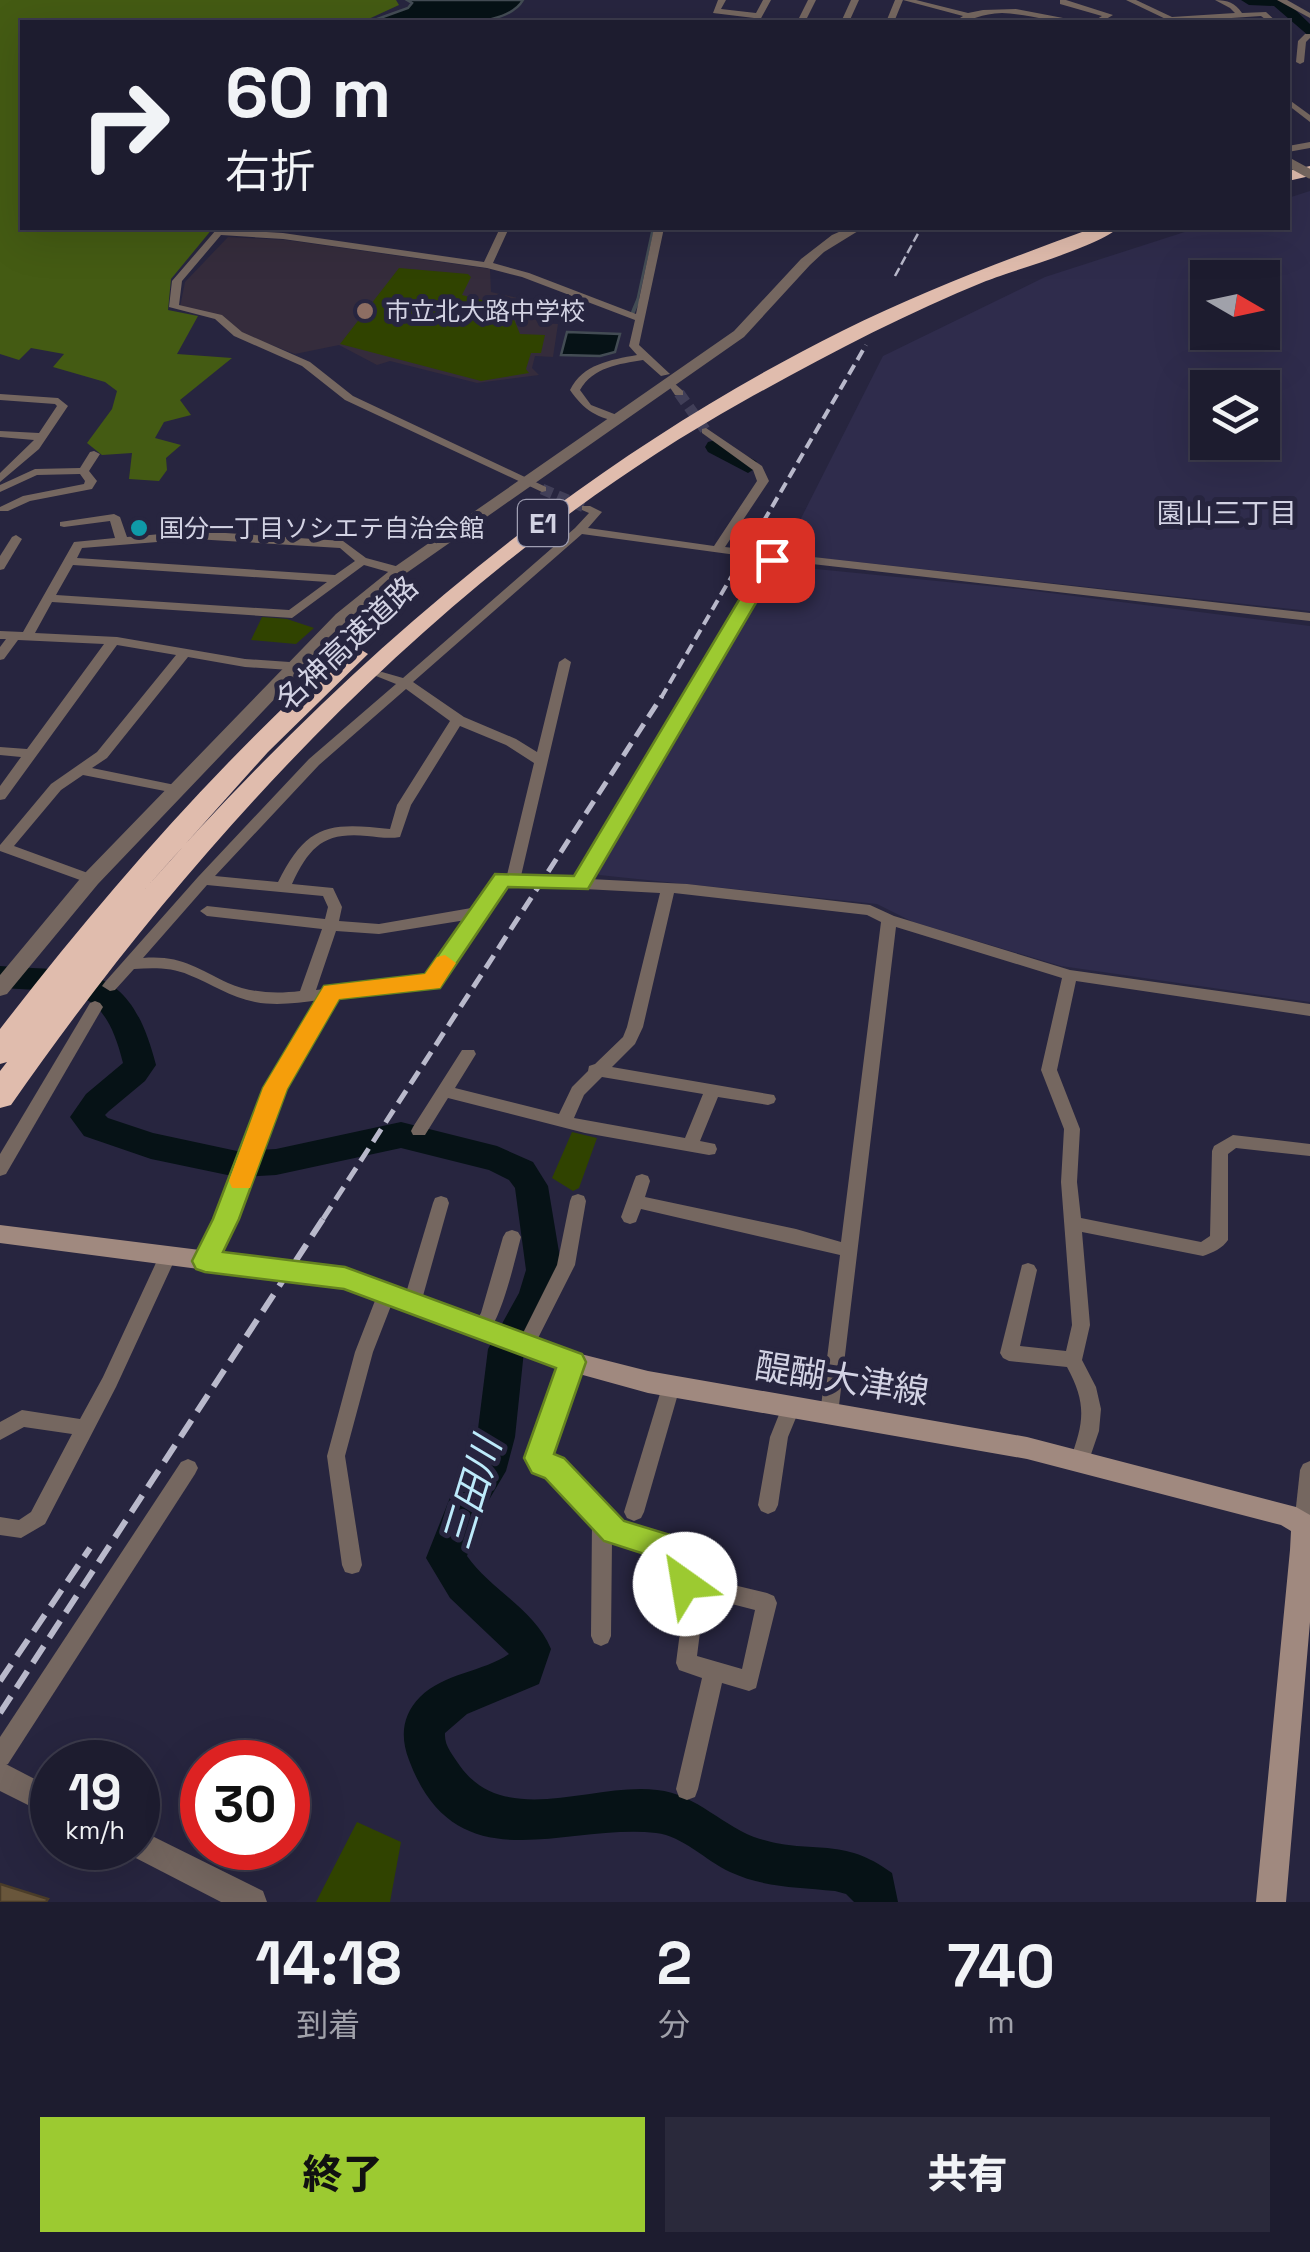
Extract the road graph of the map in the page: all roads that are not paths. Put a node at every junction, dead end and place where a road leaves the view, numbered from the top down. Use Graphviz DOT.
graph roads {
  1 [pos="722,0"];
  2 [pos="767,0"];
  3 [pos="906,0"];
  4 [pos="1030,0"];
  5 [pos="1130,0"];
  6 [pos="1219,0"];
  7 [pos="1281,0"];
  8 [pos="1063,2"];
  9 [pos="1201,5"];
  10 [pos="939,10"];
  11 [pos="1009,10"];
  12 [pos="965,14"];
  13 [pos="1241,16"];
  14 [pos="1310,16"];
  15 [pos="1211,17"];
  16 [pos="757,19"];
  17 [pos="935,20"];
  18 [pos="960,20"];
  19 [pos="1068,20"];
  20 [pos="1100,20"];
  21 [pos="1172,20"];
  22 [pos="1183,20"];
  23 [pos="1270,20"];
  24 [pos="1308,36"];
  25 [pos="1307,64"];
  26 [pos="503,230"];
  27 [pos="658,230"];
  28 [pos="853,230"];
  29 [pos="1070,230"];
  30 [pos="1104,230"];
  31 [pos="487,265"];
  32 [pos="639,318"];
  33 [pos="646,356"];
  34 [pos="665,374"];
  35 [pos="0,396"];
  36 [pos="618,418"];
  37 [pos="706,431"];
  38 [pos="0,434"];
  39 [pos="42,437"];
  40 [pos="94,454"];
  41 [pos="83,472"];
  42 [pos="2,476"];
  43 [pos="524,482"];
  44 [pos="0,489"];
  45 [pos="542,489"];
  46 [pos="586,508"];
  47 [pos="4,509"];
  48 [pos="64,524"];
  49 [pos="579,530"];
  50 [pos="122,541"];
  51 [pos="8,546"];
  52 [pos="717,550"];
  53 [pos="774,557"];
  54 [pos="69,561"];
  55 [pos="362,561"];
  56 [pos="0,566"];
  57 [pos="399,571"];
  58 [pos="335,579"];
  59 [pos="48,598"];
  60 [pos="1310,617"];
  61 [pos="0,635"];
  62 [pos="22,635"];
  63 [pos="113,641"];
  64 [pos="186,652"];
  65 [pos="0,656"];
  66 [pos="565,662"];
  67 [pos="291,667"];
  68 [pos="318,668"];
  69 [pos="382,676"];
  70 [pos="405,683"];
  71 [pos="458,719"];
  72 [pos="0,751"];
  73 [pos="30,754"];
  74 [pos="540,761"];
  75 [pos="84,771"];
  76 [pos="175,789"];
  77 [pos="0,796"];
  78 [pos="92,880"];
  79 [pos="203,880"];
  80 [pos="513,880"];
  81 [pos="580,884"];
  82 [pos="283,888"];
  83 [pos="668,888"];
  84 [pos="207,911"];
  85 [pos="479,912"];
  86 [pos="890,920"];
  87 [pos="331,925"];
  88 [pos="130,964"];
  89 [pos="1070,975"];
  90 [pos="88,976"];
  91 [pos="6,981"];
  92 [pos="332,992"];
  93 [pos="307,994"];
  94 [pos="95,1007"];
  95 [pos="1310,1010"];
  96 [pos="36,1025"];
  97 [pos="0,1052"];
  98 [pos="468,1054"];
  99 [pos="595,1070"];
  100 [pos="712,1090"];
  101 [pos="447,1092"];
  102 [pos="0,1096"];
  103 [pos="768,1099"];
  104 [pos="564,1122"];
  105 [pos="419,1131"];
  106 [pos="690,1146"];
  107 [pos="709,1150"];
  108 [pos="1310,1150"];
  109 [pos="0,1169"];
  110 [pos="642,1181"];
  111 [pos="578,1202"];
  112 [pos="441,1203"];
  113 [pos="1072,1223"];
  114 [pos="0,1234"];
  115 [pos="512,1237"];
  116 [pos="849,1251"];
  117 [pos="166,1257"];
  118 [pos="205,1261"];
  119 [pos="1028,1270"];
  120 [pos="387,1293"];
  121 [pos="412,1303"];
  122 [pos="506,1338"];
  123 [pos="1073,1360"];
  124 [pos="572,1362"];
  125 [pos="671,1386"];
  126 [pos="791,1408"];
  127 [pos="828,1414"];
  128 [pos="84,1428"];
  129 [pos="0,1432"];
  130 [pos="1080,1460"];
  131 [pos="188,1468"];
  132 [pos="1310,1470"];
  133 [pos="768,1505"];
  134 [pos="634,1512"];
  135 [pos="602,1520"];
  136 [pos="1304,1525"];
  137 [pos="0,1526"];
  138 [pos="352,1565"];
  139 [pos="685,1584"];
  140 [pos="601,1636"];
  141 [pos="1301,1659"];
  142 [pos="714,1671"];
  143 [pos="0,1756"];
  144 [pos="0,1776"];
  145 [pos="686,1789"];
  146 [pos="30,1792"];
  147 [pos="160,1856"];
  148 [pos="252,1902"];
  149 [pos="1271,1902"];
  1 -- 16 [label="street"];
  2 -- 16 [label="street"];
  3 -- 10 [label="street"];
  4 -- 11 [label="street"];
  5 -- 21 [label="street"];
  6 -- 13 [label="street"];
  7 -- 14 [label="street"];
  8 -- 20 [label="street"];
  9 -- 15 [label="street"];
  10 -- 12 [label="street"];
  10 -- 17 [label="street"];
  11 -- 12 [label="street"];
  11 -- 19 [label="street"];
  12 -- 18 [label="street"];
  13 -- 15 [label="street"];
  13 -- 23 [label="street"];
  15 -- 22 [label="street"];
  24 -- 25 [label="street"];
  26 -- 31 [label="street"];
  27 -- 32 [label="street"];
  28 -- 36 [label="street"];
  29 -- 90 [label="highway, 名神高速道路 / E1"];
  30 -- 90 [label="highway, 名神高速道路 / E1"];
  31 -- 32 [label="street"];
  31 -- 43 [label="street"];
  32 -- 33 [label="street"];
  33 -- 34 [label="street"];
  33 -- 36 [label="street"];
  35 -- 39 [label="street"];
  36 -- 43 [label="street"];
  37 -- 52 [label="street"];
  38 -- 39 [label="street"];
  39 -- 42 [label="street"];
  40 -- 41 [label="street"];
  41 -- 44 [label="street"];
  41 -- 47 [label="street"];
  43 -- 45 [label="street"];
  43 -- 57 [label="street"];
  46 -- 49 [label="street"];
  48 -- 50 [label="street"];
  49 -- 52 [label="street"];
  49 -- 70 [label="street"];
  50 -- 54 [label="street"];
  50 -- 55 [label="street"];
  51 -- 56 [label="street"];
  52 -- 53 [label="street"];
  53 -- 60 [label="street"];
  53 -- 81 [label="street"];
  54 -- 58 [label="street"];
  54 -- 59 [label="street"];
  55 -- 57 [label="street"];
  55 -- 58 [label="street"];
  57 -- 67 [label="street"];
  58 -- 59 [label="street"];
  59 -- 62 [label="street"];
  61 -- 62 [label="street"];
  62 -- 63 [label="street"];
  62 -- 65 [label="street"];
  63 -- 64 [label="street"];
  63 -- 73 [label="street"];
  64 -- 67 [label="street"];
  64 -- 75 [label="street"];
  66 -- 74 [label="street"];
  67 -- 68 [label="street"];
  67 -- 76 [label="street"];
  69 -- 70 [label="street"];
  70 -- 71 [label="street"];
  70 -- 79 [label="street"];
  71 -- 74 [label="street"];
  71 -- 82 [label="street"];
  72 -- 73 [label="street"];
  73 -- 77 [label="street"];
  74 -- 80 [label="street"];
  75 -- 76 [label="street"];
  75 -- 78 [label="street"];
  76 -- 78 [label="street"];
  78 -- 91 [label="street"];
  79 -- 82 [label="street"];
  79 -- 88 [label="street"];
  80 -- 81 [label="street"];
  80 -- 85 [label="street"];
  81 -- 83 [label="street"];
  82 -- 87 [label="street"];
  83 -- 86 [label="street"];
  83 -- 99 [label="street"];
  84 -- 87 [label="street"];
  85 -- 87 [label="street"];
  85 -- 92 [label="street"];
  86 -- 89 [label="street"];
  86 -- 116 [label="street"];
  87 -- 93 [label="street"];
  88 -- 90 [label="street"];
  88 -- 93 [label="street"];
  89 -- 95 [label="street"];
  89 -- 113 [label="street"];
  90 -- 96 [label="highway, 名神高速道路 / E1"];
  92 -- 93 [label="street"];
  92 -- 118 [label="street"];
  94 -- 109 [label="street"];
  96 -- 97 [label="highway, 名神高速道路 / E1"];
  96 -- 102 [label="highway, 名神高速道路 / E1"];
  98 -- 101 [label="street"];
  99 -- 100 [label="street"];
  99 -- 104 [label="street"];
  100 -- 103 [label="street"];
  100 -- 106 [label="street"];
  101 -- 104 [label="street"];
  101 -- 105 [label="street"];
  104 -- 106 [label="street"];
  106 -- 107 [label="street"];
  108 -- 113 [label="street"];
  110 -- 116 [label="street"];
  111 -- 122 [label="street"];
  112 -- 121 [label="street"];
  113 -- 123 [label="street"];
  114 -- 117 [label="main road, 醍醐大津線"];
  115 -- 122 [label="street"];
  116 -- 127 [label="street"];
  117 -- 118 [label="main road, 醍醐大津線"];
  117 -- 128 [label="street"];
  118 -- 120 [label="main road, 醍醐大津線"];
  119 -- 123 [label="street"];
  120 -- 121 [label="main road, 醍醐大津線"];
  120 -- 138 [label="street"];
  121 -- 122 [label="main road, 醍醐大津線"];
  122 -- 124 [label="main road, 醍醐大津線"];
  123 -- 130 [label="street"];
  124 -- 125 [label="main road, 醍醐大津線"];
  124 -- 135 [label="street"];
  125 -- 126 [label="main road, 醍醐大津線"];
  125 -- 134 [label="street"];
  126 -- 127 [label="main road, 醍醐大津線"];
  126 -- 133 [label="street"];
  127 -- 130 [label="main road, 醍醐大津線"];
  128 -- 129 [label="street"];
  128 -- 137 [label="street"];
  130 -- 136 [label="main road, 醍醐大津線"];
  131 -- 143 [label="street"];
  132 -- 136 [label="street"];
  135 -- 139 [label="street"];
  135 -- 140 [label="street"];
  136 -- 141 [label="main road"];
  139 -- 142 [label="street"];
  139 -- 142 [label="street"];
  141 -- 149 [label="main road"];
  142 -- 145 [label="street"];
  144 -- 146 [label="street"];
  147 -- 148 [label="street"];
}
